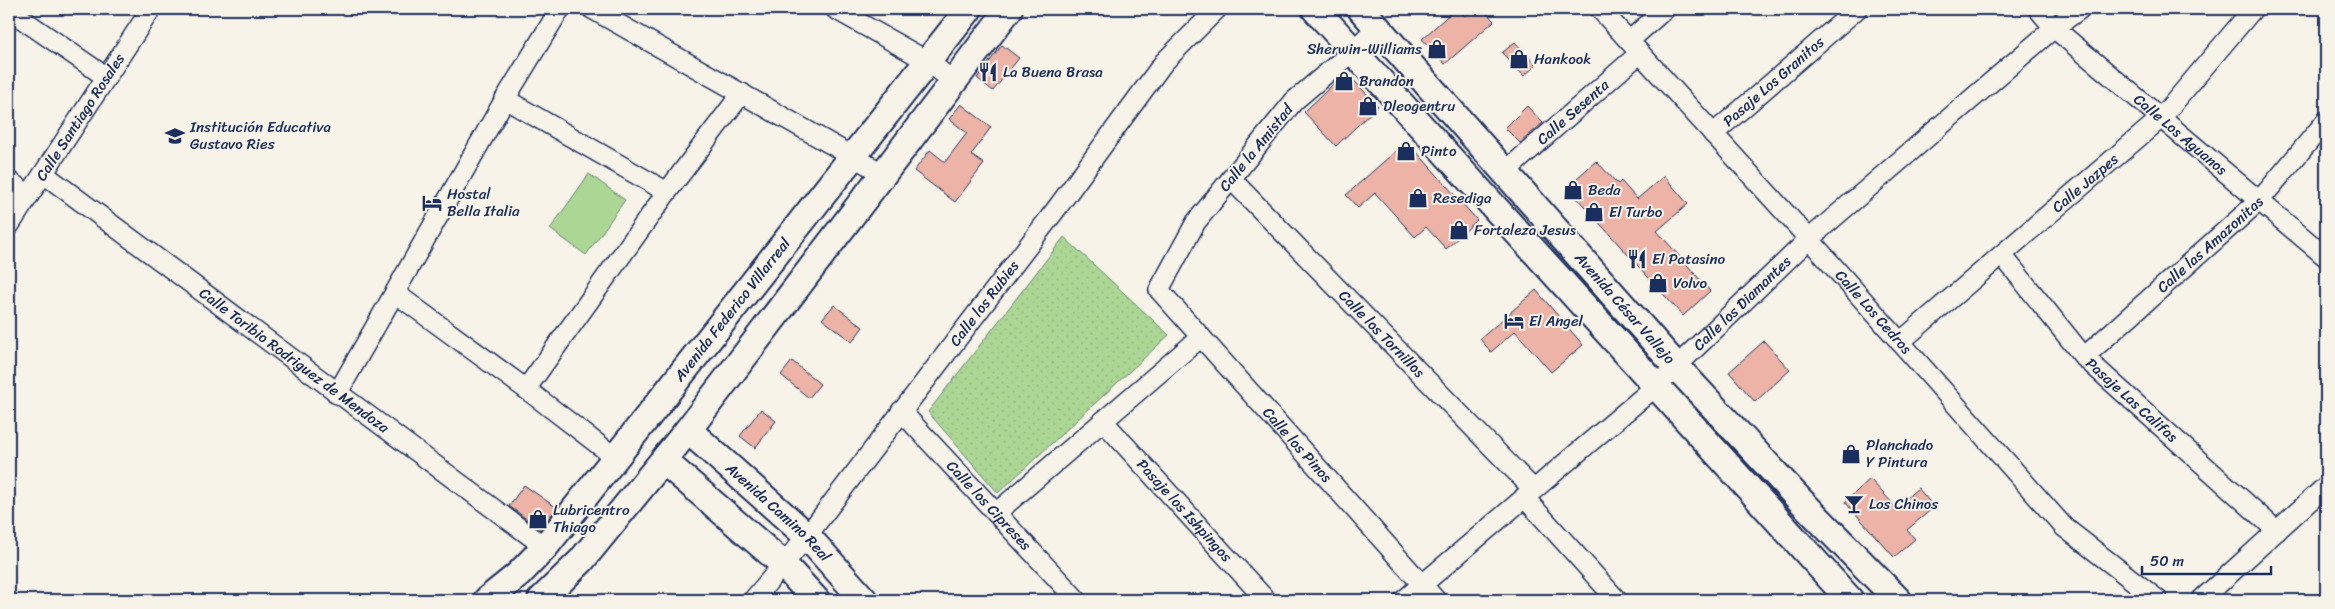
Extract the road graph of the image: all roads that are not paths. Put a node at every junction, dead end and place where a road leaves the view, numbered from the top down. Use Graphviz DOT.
graph roads {
  1 [pos="151,9"];
  2 [pos="560,9"];
  3 [pos="592,9"];
  4 [pos="835,9"];
  5 [pos="969,9"];
  6 [pos="1009,9"];
  7 [pos="1217,9"];
  8 [pos="1315,9"];
  9 [pos="1600,9"];
  10 [pos="1665,9"];
  11 [pos="1857,9"];
  12 [pos="2038,9"];
  13 [pos="2080,9"];
  14 [pos="2253,9"];
  15 [pos="9,10"];
  16 [pos="1369,18"];
  17 [pos="2054,28"];
  18 [pos="1634,47"];
  19 [pos="1354,50"];
  20 [pos="929,62"];
  21 [pos="106,77"];
  22 [pos="954,82"];
  23 [pos="742,93"];
  24 [pos="505,100"];
  25 [pos="1452,111"];
  26 [pos="2161,118"];
  27 [pos="2326,121"];
  28 [pos="1427,132"];
  29 [pos="1713,134"];
  30 [pos="853,157"];
  31 [pos="1506,171"];
  32 [pos="882,173"];
  33 [pos="44,174"];
  34 [pos="1231,179"];
  35 [pos="9,181"];
  36 [pos="667,192"];
  37 [pos="29,195"];
  38 [pos="2260,200"];
  39 [pos="1540,210"];
  40 [pos="9,226"];
  41 [pos="1517,230"];
  42 [pos="1808,239"];
  43 [pos="2002,255"];
  44 [pos="2326,256"];
  45 [pos="1159,290"];
  46 [pos="395,293"];
  47 [pos="1200,337"];
  48 [pos="1900,342"];
  49 [pos="2084,357"];
  50 [pos="1677,367"];
  51 [pos="1656,386"];
  52 [pos="526,389"];
  53 [pos="337,394"];
  54 [pos="901,410"];
  55 [pos="1103,421"];
  56 [pos="688,430"];
  57 [pos="616,458"];
  58 [pos="664,461"];
  59 [pos="2326,486"];
  60 [pos="1529,493"];
  61 [pos="996,513"];
  62 [pos="2277,531"];
  63 [pos="807,536"];
  64 [pos="545,547"];
  65 [pos="783,564"];
  66 [pos="1421,585"];
  67 [pos="487,600"];
  68 [pos="540,600"];
  69 [pos="753,600"];
  70 [pos="816,600"];
  71 [pos="864,600"];
  72 [pos="1077,600"];
  73 [pos="1266,600"];
  74 [pos="1404,600"];
  75 [pos="1436,600"];
  76 [pos="1617,600"];
  77 [pos="1850,600"];
  78 [pos="1898,600"];
  79 [pos="2158,600"];
  80 [pos="2201,600"];
  1 -- 21 [label="street, Calle Santiago Rosales"];
  2 -- 24 [label="street"];
  3 -- 23 [label="street"];
  4 -- 20 [label="street"];
  5 -- 20 [label="main road, Avenida Federico Villarreal"];
  6 -- 22 [label="main road"];
  7 -- 54 [label="street, Calle los Rubies"];
  8 -- 19 [label="main road, Avenida César Vallejo"];
  9 -- 18 [label="street, Calle Los Cedros"];
  10 -- 18 [label="street, Calle Sesenta"];
  11 -- 29 [label="street, Pasaje Los Granitos"];
  12 -- 17 [label="street, Calle Los Aguanos"];
  13 -- 17 [label="street, Calle los Diamantes"];
  14 -- 26 [label="street, Calle Jazpes"];
  15 -- 21 [label="street"];
  16 -- 19 [label="street, Calle la Amistad"];
  16 -- 25 [label="main road, Avenida César Vallejo"];
  17 -- 26 [label="street, Calle Los Aguanos"];
  17 -- 42 [label="street, Calle los Diamantes"];
  18 -- 29 [label="street, Calle Los Cedros"];
  18 -- 31 [label="street, Calle Sesenta"];
  19 -- 28 [label="main road, Avenida César Vallejo"];
  19 -- 34 [label="street, Calle la Amistad"];
  20 -- 22 [label="street"];
  20 -- 30 [label="main road, Avenida Federico Villarreal"];
  21 -- 33 [label="street, Calle Santiago Rosales"];
  22 -- 32 [label="main road"];
  23 -- 30 [label="street"];
  23 -- 36 [label="street"];
  24 -- 36 [label="street"];
  24 -- 46 [label="street"];
  25 -- 28 [label="main road"];
  25 -- 31 [label="main road, Avenida César Vallejo"];
  26 -- 38 [label="street, Calle Los Aguanos"];
  26 -- 43 [label="street, Calle Jazpes"];
  27 -- 38 [label="street, Calle las Amazonitas"];
  28 -- 41 [label="main road, Avenida César Vallejo"];
  29 -- 42 [label="street, Calle Los Cedros"];
  30 -- 32 [label="street"];
  30 -- 57 [label="main road, Avenida Federico Villarreal"];
  31 -- 39 [label="main road, Avenida César Vallejo"];
  32 -- 56 [label="main road"];
  33 -- 37 [label="street, Calle Santiago Rosales"];
  33 -- 53 [label="street, Calle Toribio Rodriguez de Mendoza"];
  34 -- 45 [label="street, Calle la Amistad"];
  34 -- 60 [label="street, Calle los Tornillos"];
  35 -- 37 [label="street"];
  36 -- 52 [label="street"];
  37 -- 40 [label="street, Calle Santiago Rosales"];
  38 -- 44 [label="street, Calle Los Aguanos"];
  38 -- 49 [label="street, Calle las Amazonitas"];
  39 -- 41 [label="main road"];
  39 -- 50 [label="main road, Avenida César Vallejo"];
  41 -- 51 [label="main road, Avenida César Vallejo"];
  42 -- 48 [label="street, Calle Los Cedros"];
  42 -- 50 [label="street, Calle los Diamantes"];
  43 -- 48 [label="street, Calle Jazpes"];
  43 -- 49 [label="street, Pasaje Las Califas"];
  45 -- 47 [label="street, Calle los Pinos"];
  46 -- 52 [label="street"];
  46 -- 53 [label="street"];
  47 -- 55 [label="street"];
  47 -- 66 [label="street, Calle los Pinos"];
  48 -- 79 [label="street, Calle Los Cedros"];
  49 -- 62 [label="street, Pasaje Las Califas"];
  50 -- 51 [label="street, Calle los Diamantes"];
  50 -- 78 [label="main road, Avenida César Vallejo"];
  51 -- 60 [label="street, Calle los Diamantes"];
  51 -- 77 [label="main road, Avenida César Vallejo"];
  52 -- 57 [label="street"];
  53 -- 64 [label="street, Calle Toribio Rodriguez de Mendoza"];
  54 -- 61 [label="street, Calle los Cipreses"];
  54 -- 63 [label="street, Calle los Rubies"];
  55 -- 61 [label="street"];
  55 -- 73 [label="street, Pasaje los Ishpingos"];
  56 -- 58 [label="main road"];
  56 -- 63 [label="main road, Avenida Camino Real"];
  57 -- 64 [label="main road, Avenida Federico Villarreal"];
  58 -- 65 [label="main road"];
  58 -- 68 [label="main road"];
  59 -- 62 [label="street"];
  60 -- 66 [label="street, Calle los Diamantes"];
  60 -- 76 [label="street, Calle los Tornillos"];
  61 -- 72 [label="street, Calle los Cipreses"];
  62 -- 80 [label="street"];
  63 -- 65 [label="street, Calle los Rubies"];
  63 -- 71 [label="main road, Avenida Camino Real"];
  64 -- 67 [label="main road, Avenida Federico Villarreal"];
  65 -- 69 [label="street, Calle los Rubies"];
  65 -- 70 [label="main road"];
  66 -- 74 [label="street, Calle los Diamantes"];
  66 -- 75 [label="street, Calle los Pinos"];
}
